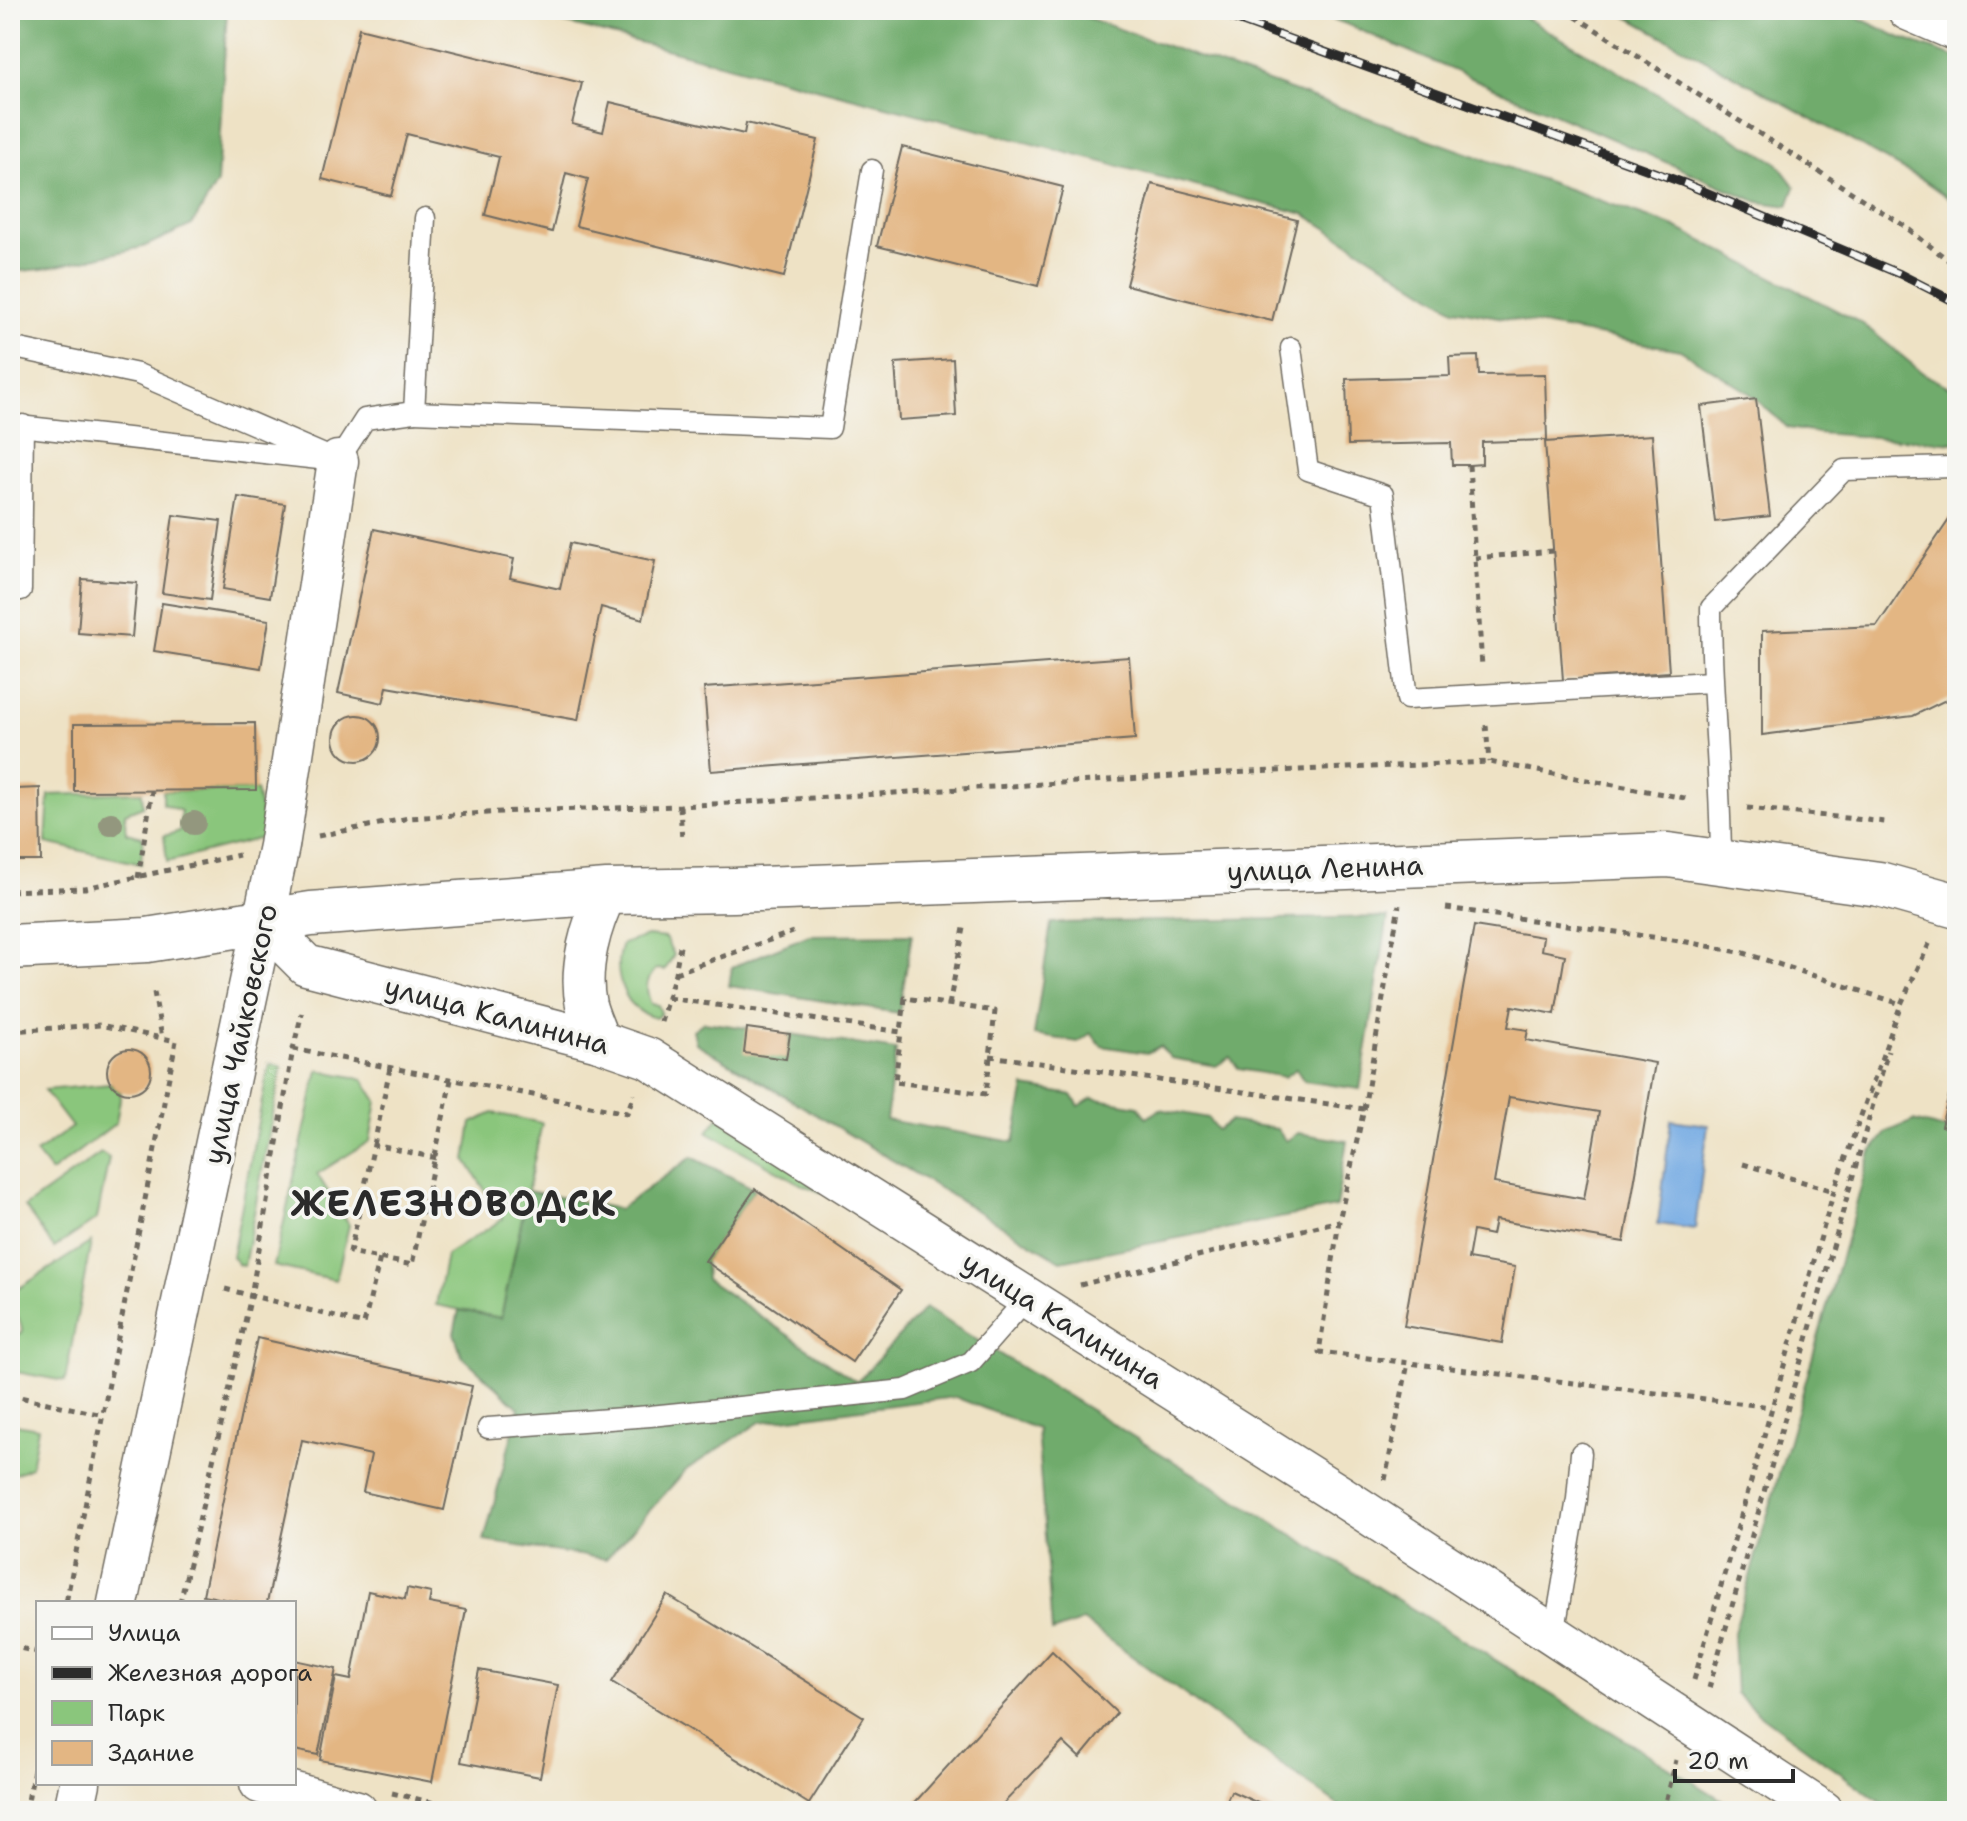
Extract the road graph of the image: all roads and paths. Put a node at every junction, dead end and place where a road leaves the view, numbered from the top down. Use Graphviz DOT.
graph roads {
  1 [pos="1565,10"];
  2 [pos="1908,10"];
  3 [pos="1957,31"];
  4 [pos="872,170"];
  5 [pos="425,218"];
  6 [pos="1957,267"];
  7 [pos="10,347"];
  8 [pos="1291,348"];
  9 [pos="414,412"];
  10 [pos="16,425"];
  11 [pos="338,461"];
  12 [pos="1469,465"];
  13 [pos="1953,467"];
  14 [pos="1553,551"];
  15 [pos="1475,558"];
  16 [pos="10,591"];
  17 [pos="1711,682"];
  18 [pos="1484,694"];
  19 [pos="1489,762"];
  20 [pos="152,791"];
  21 [pos="1721,805"];
  22 [pos="680,806"];
  23 [pos="1885,822"];
  24 [pos="682,841"];
  25 [pos="279,846"];
  26 [pos="1721,863"];
  27 [pos="138,878"];
  28 [pos="10,891"];
  29 [pos="607,892"];
  30 [pos="1400,901"];
  31 [pos="1957,906"];
  32 [pos="1445,908"];
  33 [pos="966,918"];
  34 [pos="264,923"];
  35 [pos="681,941"];
  36 [pos="1930,942"];
  37 [pos="10,947"];
  38 [pos="154,992"];
  39 [pos="668,998"];
  40 [pos="1901,1004"];
  41 [pos="949,1005"];
  42 [pos="302,1013"];
  43 [pos="10,1031"];
  44 [pos="659,1031"];
  45 [pos="901,1032"];
  46 [pos="162,1038"];
  47 [pos="599,1041"];
  48 [pos="293,1049"];
  49 [pos="990,1056"];
  50 [pos="390,1068"];
  51 [pos="451,1080"];
  52 [pos="638,1085"];
  53 [pos="1364,1109"];
  54 [pos="374,1145"];
  55 [pos="436,1158"];
  56 [pos="1743,1164"];
  57 [pos="1834,1191"];
  58 [pos="1339,1221"];
  59 [pos="380,1258"];
  60 [pos="251,1296"];
  61 [pos="1028,1297"];
  62 [pos="1408,1363"];
  63 [pos="10,1395"];
  64 [pos="1771,1407"];
  65 [pos="103,1415"];
  66 [pos="488,1428"];
  67 [pos="1581,1453"];
  68 [pos="1378,1520"];
  69 [pos="66,1601"];
  70 [pos="118,1601"];
  71 [pos="180,1601"];
  72 [pos="1554,1635"];
  73 [pos="10,1646"];
  74 [pos="36,1652"];
  75 [pos="1692,1725"];
  76 [pos="36,1759"];
  77 [pos="80,1785"];
  78 [pos="267,1785"];
  79 [pos="453,1807"];
  80 [pos="26,1811"];
  81 [pos="74,1811"];
  82 [pos="357,1811"];
  83 [pos="469,1811"];
  84 [pos="1664,1811"];
  85 [pos="1823,1811"];
  1 -- 6 [label="path"];
  2 -- 3 [label="street"];
  4 -- 9 [label="lane"];
  5 -- 9 [label="lane"];
  7 -- 11 [label="lane"];
  8 -- 18 [label="lane"];
  9 -- 11 [label="lane"];
  10 -- 11 [label="lane"];
  10 -- 16 [label="lane"];
  11 -- 25 [label="street, улица Чайковского"];
  12 -- 15 [label="path"];
  13 -- 17 [label="lane"];
  14 -- 15 [label="path"];
  15 -- 18 [label="path"];
  17 -- 18 [label="lane"];
  17 -- 21 [label="lane"];
  18 -- 19 [label="path"];
  19 -- 21 [label="path"];
  19 -- 22 [label="path"];
  20 -- 27 [label="path"];
  21 -- 23 [label="path"];
  21 -- 26 [label="lane"];
  22 -- 24 [label="path"];
  22 -- 25 [label="path"];
  25 -- 27 [label="path"];
  25 -- 34 [label="street, улица Чайковского"];
  26 -- 29 [label="main road, улица Ленина"];
  26 -- 31 [label="main road, улица Ленина"];
  27 -- 28 [label="path"];
  29 -- 34 [label="main road, улица Ленина"];
  29 -- 47 [label="street"];
  30 -- 53 [label="path"];
  32 -- 40 [label="path"];
  33 -- 41 [label="path"];
  34 -- 37 [label="main road"];
  34 -- 47 [label="street, улица Калинина"];
  34 -- 70 [label="street, улица Чайковского"];
  35 -- 39 [label="path"];
  36 -- 40 [label="path"];
  38 -- 46 [label="path"];
  39 -- 44 [label="path"];
  39 -- 45 [label="path"];
  40 -- 57 [label="path"];
  40 -- 75 [label="path"];
  41 -- 45 [label="path"];
  41 -- 49 [label="path"];
  42 -- 48 [label="path"];
  43 -- 46 [label="path"];
  45 -- 49 [label="path"];
  46 -- 65 [label="path"];
  47 -- 61 [label="street, улица Калинина"];
  48 -- 50 [label="path"];
  48 -- 60 [label="path"];
  49 -- 53 [label="path"];
  50 -- 51 [label="path"];
  50 -- 54 [label="path"];
  51 -- 52 [label="path"];
  51 -- 55 [label="path"];
  53 -- 58 [label="path"];
  54 -- 55 [label="path"];
  54 -- 59 [label="path"];
  55 -- 59 [label="path"];
  56 -- 57 [label="path"];
  57 -- 64 [label="path"];
  58 -- 61 [label="path"];
  58 -- 62 [label="path"];
  59 -- 60 [label="path"];
  60 -- 71 [label="path"];
  61 -- 66 [label="lane"];
  61 -- 68 [label="street, улица Калинина"];
  62 -- 64 [label="path"];
  62 -- 68 [label="path"];
  63 -- 65 [label="path"];
  64 -- 75 [label="path"];
  65 -- 69 [label="path"];
  67 -- 72 [label="lane"];
  68 -- 72 [label="street, улица Калинина"];
  72 -- 75 [label="street, улица Калинина"];
  73 -- 74 [label="path"];
  75 -- 84 [label="path"];
  75 -- 85 [label="street, улица Калинина"];
  76 -- 80 [label="path"];
  77 -- 81 [label="street"];
  78 -- 82 [label="street"];
  79 -- 83 [label="path"];
}
